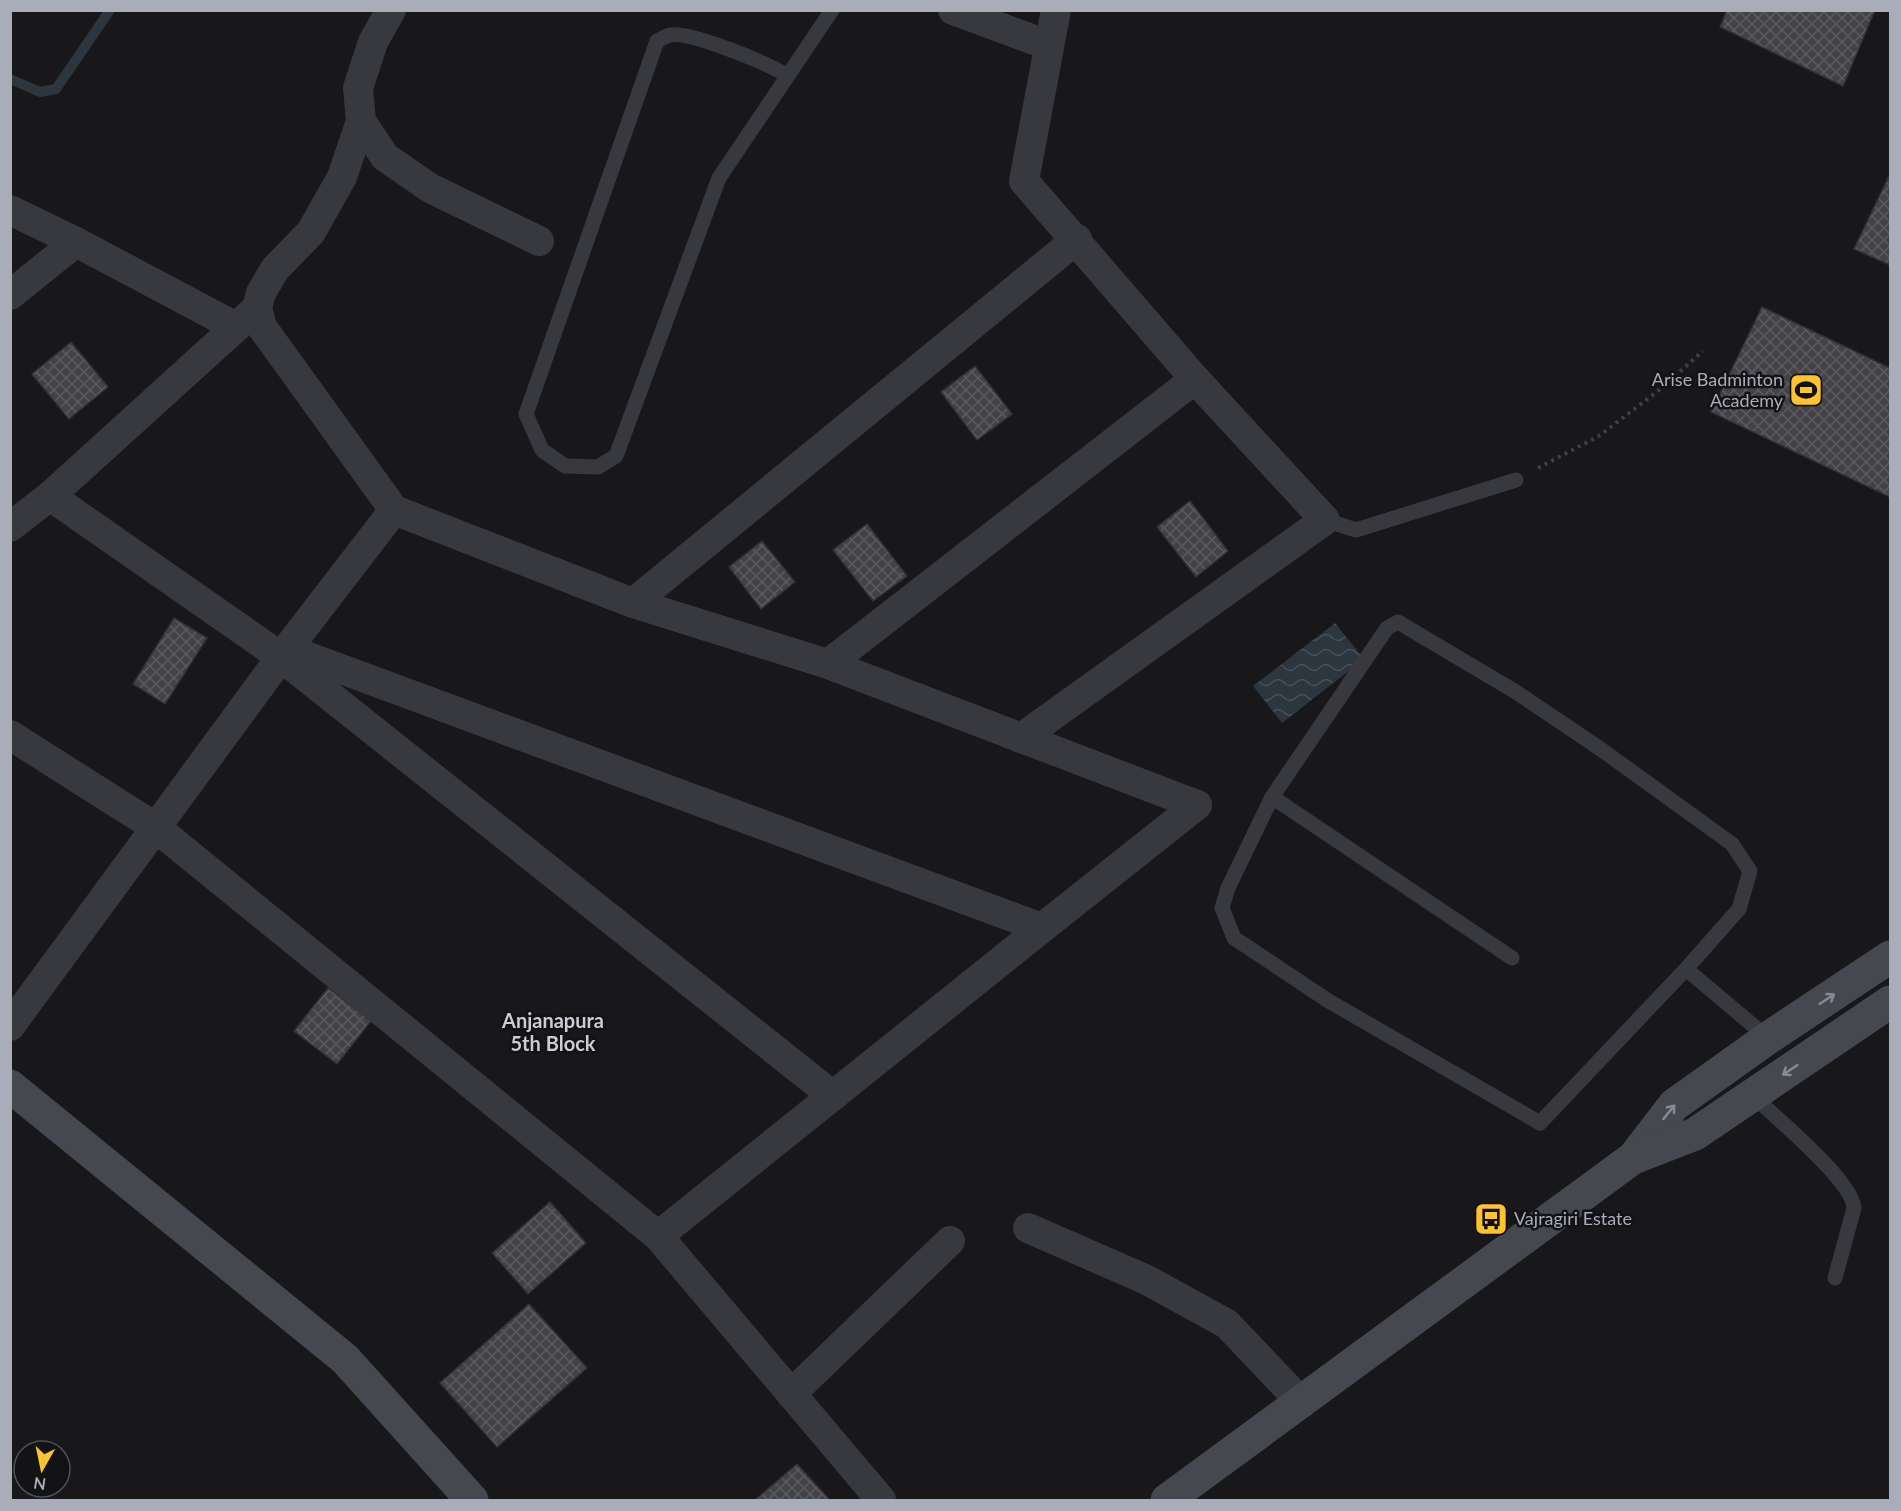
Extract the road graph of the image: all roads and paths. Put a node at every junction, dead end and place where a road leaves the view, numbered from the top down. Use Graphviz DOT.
graph roads {
  1 [pos="391,10"];
  2 [pos="832,10"];
  3 [pos="953,10"];
  4 [pos="1056,10"];
  5 [pos="1048,45"];
  6 [pos="786,75"];
  7 [pos="361,121"];
  8 [pos="10,210"];
  9 [pos="1077,239"];
  10 [pos="539,241"];
  11 [pos="75,242"];
  12 [pos="10,295"];
  13 [pos="246,317"];
  14 [pos="1703,351"];
  15 [pos="1195,379"];
  16 [pos="1516,480"];
  17 [pos="50,496"];
  18 [pos="394,510"];
  19 [pos="1326,520"];
  20 [pos="10,527"];
  21 [pos="633,603"];
  22 [pos="284,653"];
  23 [pos="828,664"];
  24 [pos="10,735"];
  25 [pos="1021,738"];
  26 [pos="1272,797"];
  27 [pos="155,827"];
  28 [pos="1042,928"];
  29 [pos="1890,957"];
  30 [pos="1512,958"];
  31 [pos="1686,969"];
  32 [pos="1890,1002"];
  33 [pos="10,1026"];
  34 [pos="1768,1038"];
  35 [pos="10,1086"];
  36 [pos="1752,1095"];
  37 [pos="832,1096"];
  38 [pos="1633,1158"];
  39 [pos="1028,1227"];
  40 [pos="657,1236"];
  41 [pos="950,1242"];
  42 [pos="1835,1278"];
  43 [pos="791,1394"];
  44 [pos="1302,1403"];
  45 [pos="472,1500"];
  46 [pos="881,1500"];
  47 [pos="1167,1500"];
  1 -- 7 [label="street"];
  2 -- 6 [label="lane"];
  3 -- 5 [label="street"];
  4 -- 5 [label="street"];
  5 -- 9 [label="street"];
  6 -- 6 [label="lane"];
  7 -- 10 [label="street"];
  7 -- 13 [label="street"];
  8 -- 11 [label="street"];
  9 -- 15 [label="street"];
  9 -- 21 [label="street"];
  11 -- 12 [label="street"];
  11 -- 13 [label="street"];
  13 -- 17 [label="street"];
  13 -- 18 [label="street"];
  14 -- 16 [label="path"];
  15 -- 19 [label="street"];
  15 -- 23 [label="street"];
  16 -- 19 [label="lane"];
  17 -- 20 [label="street"];
  17 -- 22 [label="street"];
  18 -- 21 [label="street"];
  18 -- 22 [label="street"];
  19 -- 25 [label="street"];
  21 -- 23 [label="street"];
  22 -- 27 [label="street"];
  22 -- 28 [label="street"];
  22 -- 37 [label="street"];
  23 -- 25 [label="street"];
  24 -- 27 [label="street"];
  25 -- 28 [label="street"];
  26 -- 30 [label="lane"];
  26 -- 31 [label="lane"];
  26 -- 31 [label="lane"];
  27 -- 33 [label="street"];
  27 -- 40 [label="street"];
  28 -- 37 [label="street"];
  34 -- 29 [label="street, one-way"];
  31 -- 34 [label="lane"];
  32 -- 36 [label="street, one-way"];
  38 -- 34 [label="street, one-way"];
  35 -- 45 [label="street"];
  36 -- 38 [label="street"];
  36 -- 42 [label="lane"];
  37 -- 40 [label="street"];
  38 -- 44 [label="street"];
  39 -- 44 [label="street"];
  40 -- 43 [label="street"];
  41 -- 43 [label="street"];
  43 -- 46 [label="street"];
  44 -- 47 [label="street"];
}
